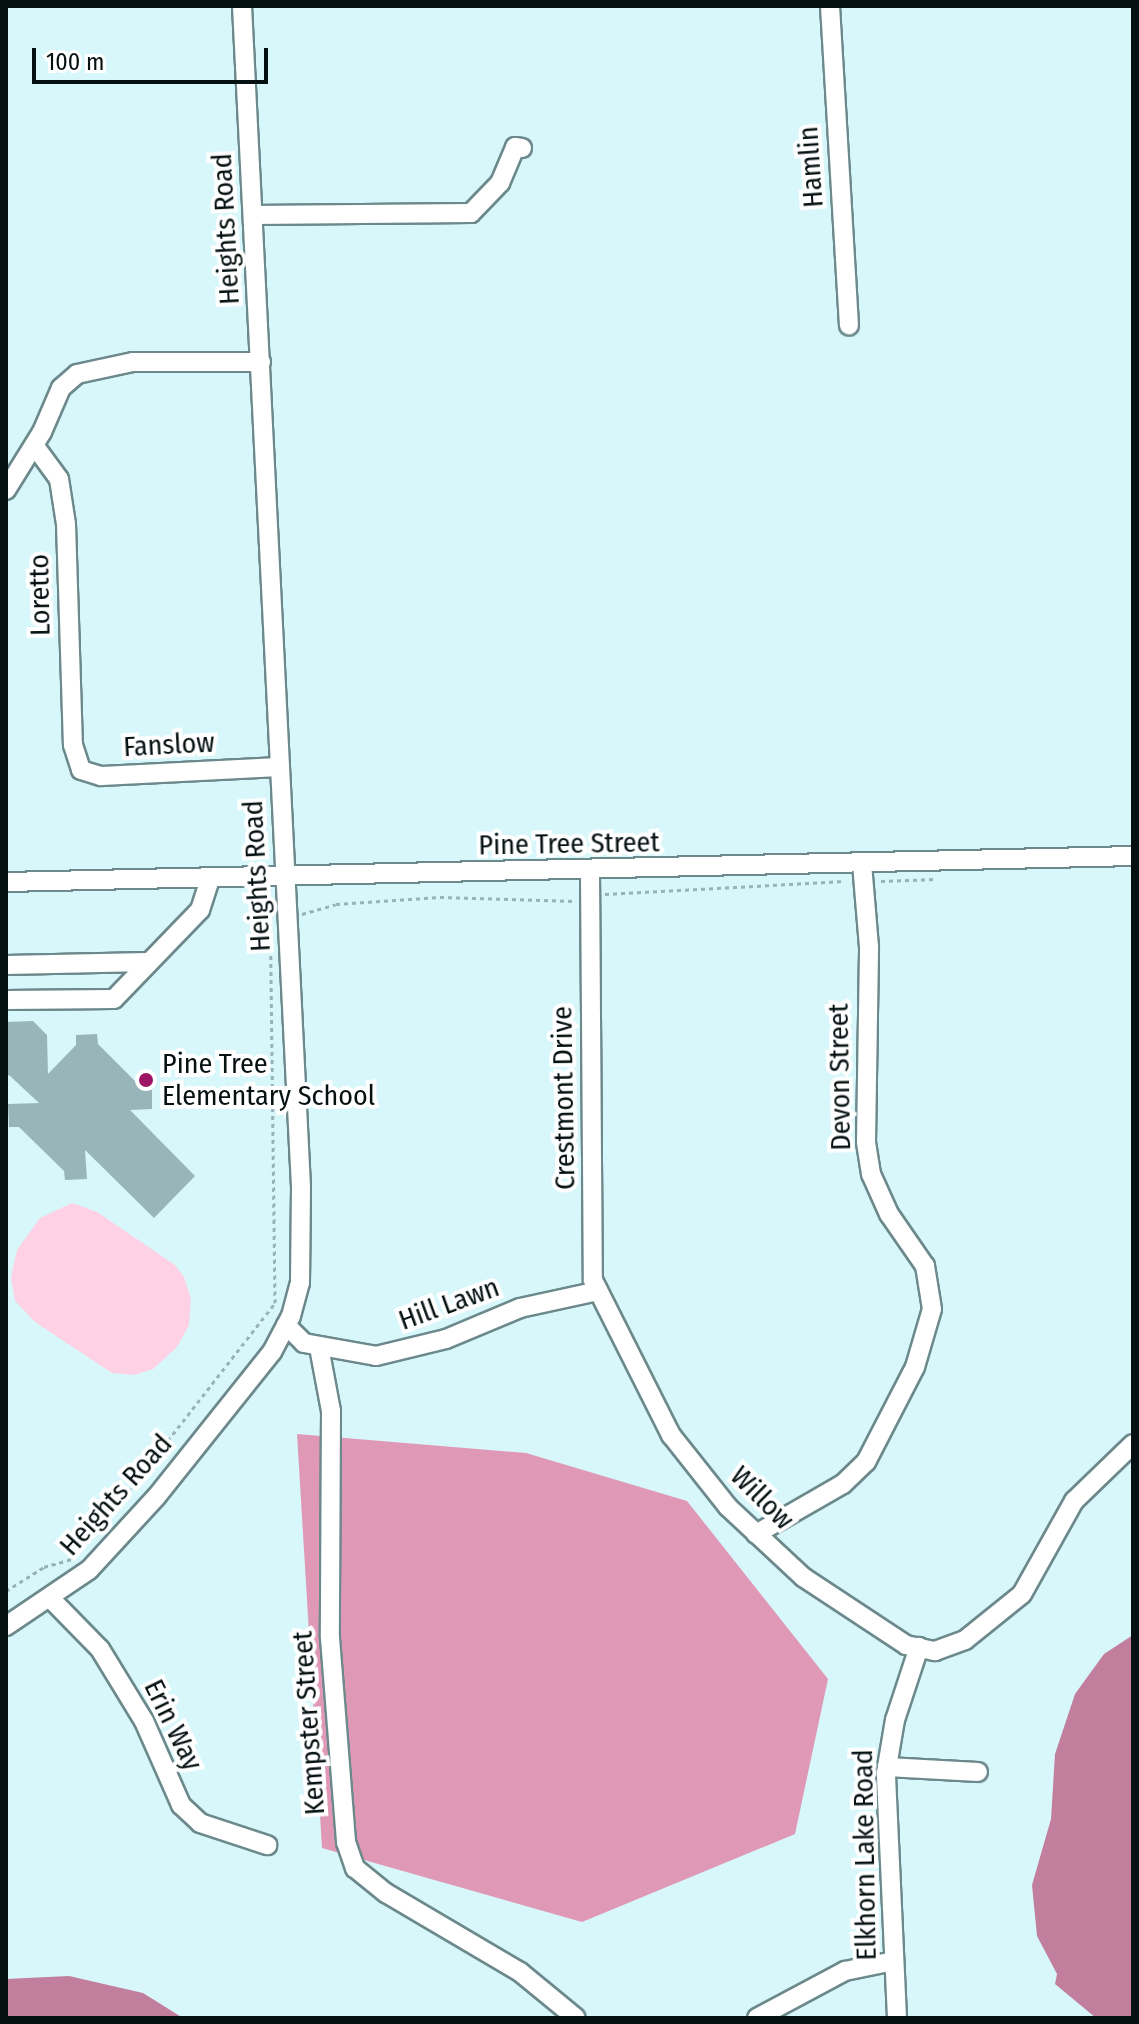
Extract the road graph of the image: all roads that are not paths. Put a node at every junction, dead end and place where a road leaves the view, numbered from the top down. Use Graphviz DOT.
graph roads {
  1 [pos="242,6"];
  2 [pos="830,6"];
  3 [pos="522,148"];
  4 [pos="253,215"];
  5 [pos="849,325"];
  6 [pos="261,362"];
  7 [pos="34,445"];
  8 [pos="6,490"];
  9 [pos="75,752"];
  10 [pos="280,767"];
  11 [pos="1133,856"];
  12 [pos="590,872"];
  13 [pos="862,872"];
  14 [pos="286,879"];
  15 [pos="210,880"];
  16 [pos="6,882"];
  17 [pos="148,962"];
  18 [pos="6,965"];
  19 [pos="6,1000"];
  20 [pos="598,1291"];
  21 [pos="614,1317"];
  22 [pos="286,1325"];
  23 [pos="319,1347"];
  24 [pos="1133,1444"];
  25 [pos="756,1534"];
  26 [pos="50,1598"];
  27 [pos="6,1626"];
  28 [pos="919,1647"];
  29 [pos="887,1767"];
  30 [pos="978,1772"];
  31 [pos="267,1845"];
  32 [pos="894,1961"];
  33 [pos="576,2018"];
  34 [pos="757,2018"];
  35 [pos="897,2018"];
  1 -- 4 [label="street, Heights Road"];
  2 -- 5 [label="street, Hamlin"];
  3 -- 4 [label="street"];
  4 -- 6 [label="street, Heights Road"];
  6 -- 7 [label="street"];
  6 -- 10 [label="street, Heights Road"];
  7 -- 8 [label="street"];
  7 -- 9 [label="street, Loretto"];
  9 -- 10 [label="street, Fanslow"];
  10 -- 14 [label="street, Heights Road"];
  11 -- 13 [label="street, Pine Tree Street"];
  12 -- 13 [label="street, Pine Tree Street"];
  12 -- 14 [label="street, Pine Tree Street"];
  12 -- 20 [label="street, Crestmont Drive"];
  13 -- 25 [label="street, Devon Street"];
  14 -- 15 [label="street, Pine Tree Street"];
  14 -- 22 [label="street, Heights Road"];
  15 -- 16 [label="street, Pine Tree Street"];
  15 -- 17 [label="street"];
  17 -- 18 [label="street"];
  17 -- 19 [label="street"];
  20 -- 21 [label="street, Crestmont Drive"];
  20 -- 23 [label="street, Hill Lawn"];
  21 -- 25 [label="street, Willow"];
  22 -- 23 [label="street"];
  22 -- 26 [label="street, Heights Road"];
  23 -- 33 [label="street, Kempster Street"];
  24 -- 28 [label="street"];
  25 -- 28 [label="street, Willow"];
  26 -- 27 [label="street, Heights Road"];
  26 -- 31 [label="street, Erin Way"];
  28 -- 29 [label="street, Elkhorn Lake Road"];
  29 -- 30 [label="street"];
  29 -- 32 [label="street, Elkhorn Lake Road"];
  32 -- 34 [label="street"];
  32 -- 35 [label="street, Elkhorn Lake Road"];
}
